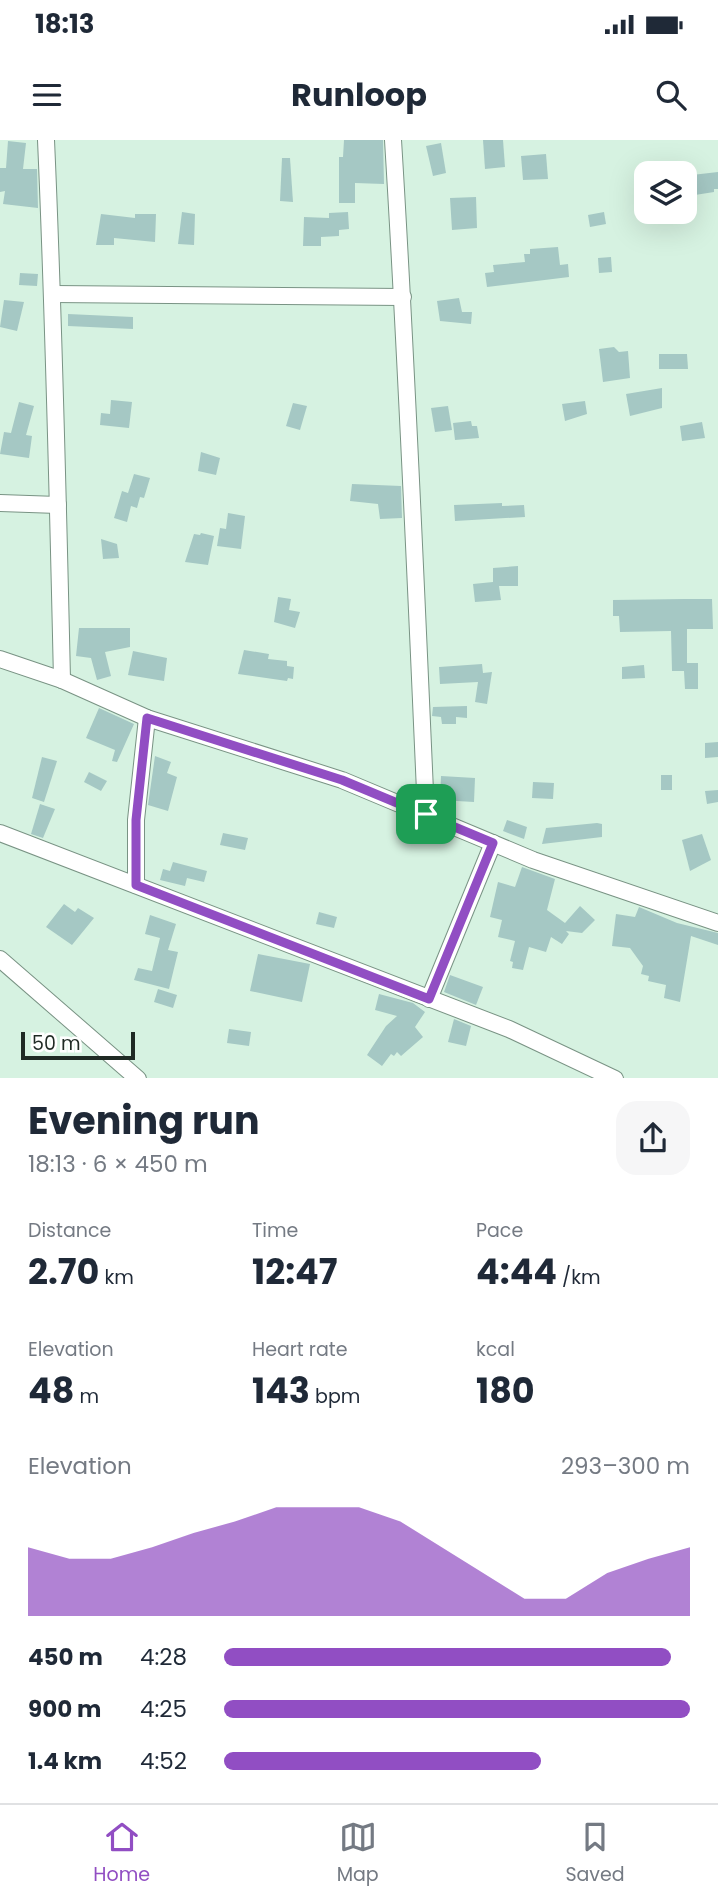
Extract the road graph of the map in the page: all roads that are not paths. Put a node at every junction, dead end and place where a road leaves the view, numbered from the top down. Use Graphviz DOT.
graph roads {
  1 [pos="46,140"];
  2 [pos="393,140"];
  3 [pos="53,294"];
  4 [pos="403,297"];
  5 [pos="0,503"];
  6 [pos="58,505"];
  7 [pos="0,659"];
  8 [pos="62,680"];
  9 [pos="147,718"];
  10 [pos="426,814"];
  11 [pos="0,834"];
  12 [pos="493,843"];
  13 [pos="136,885"];
  14 [pos="718,923"];
  15 [pos="0,959"];
  16 [pos="429,999"];
  17 [pos="137,1078"];
  18 [pos="613,1078"];
  1 -- 3 [label="street"];
  2 -- 4 [label="street"];
  3 -- 4 [label="street"];
  3 -- 6 [label="street"];
  4 -- 10 [label="street"];
  5 -- 6 [label="street"];
  6 -- 8 [label="street"];
  7 -- 8 [label="street"];
  8 -- 9 [label="street"];
  9 -- 10 [label="street"];
  9 -- 13 [label="street"];
  10 -- 12 [label="street"];
  11 -- 13 [label="street"];
  12 -- 14 [label="street"];
  12 -- 16 [label="street"];
  13 -- 16 [label="street"];
  15 -- 17 [label="street"];
  16 -- 18 [label="street"];
}
